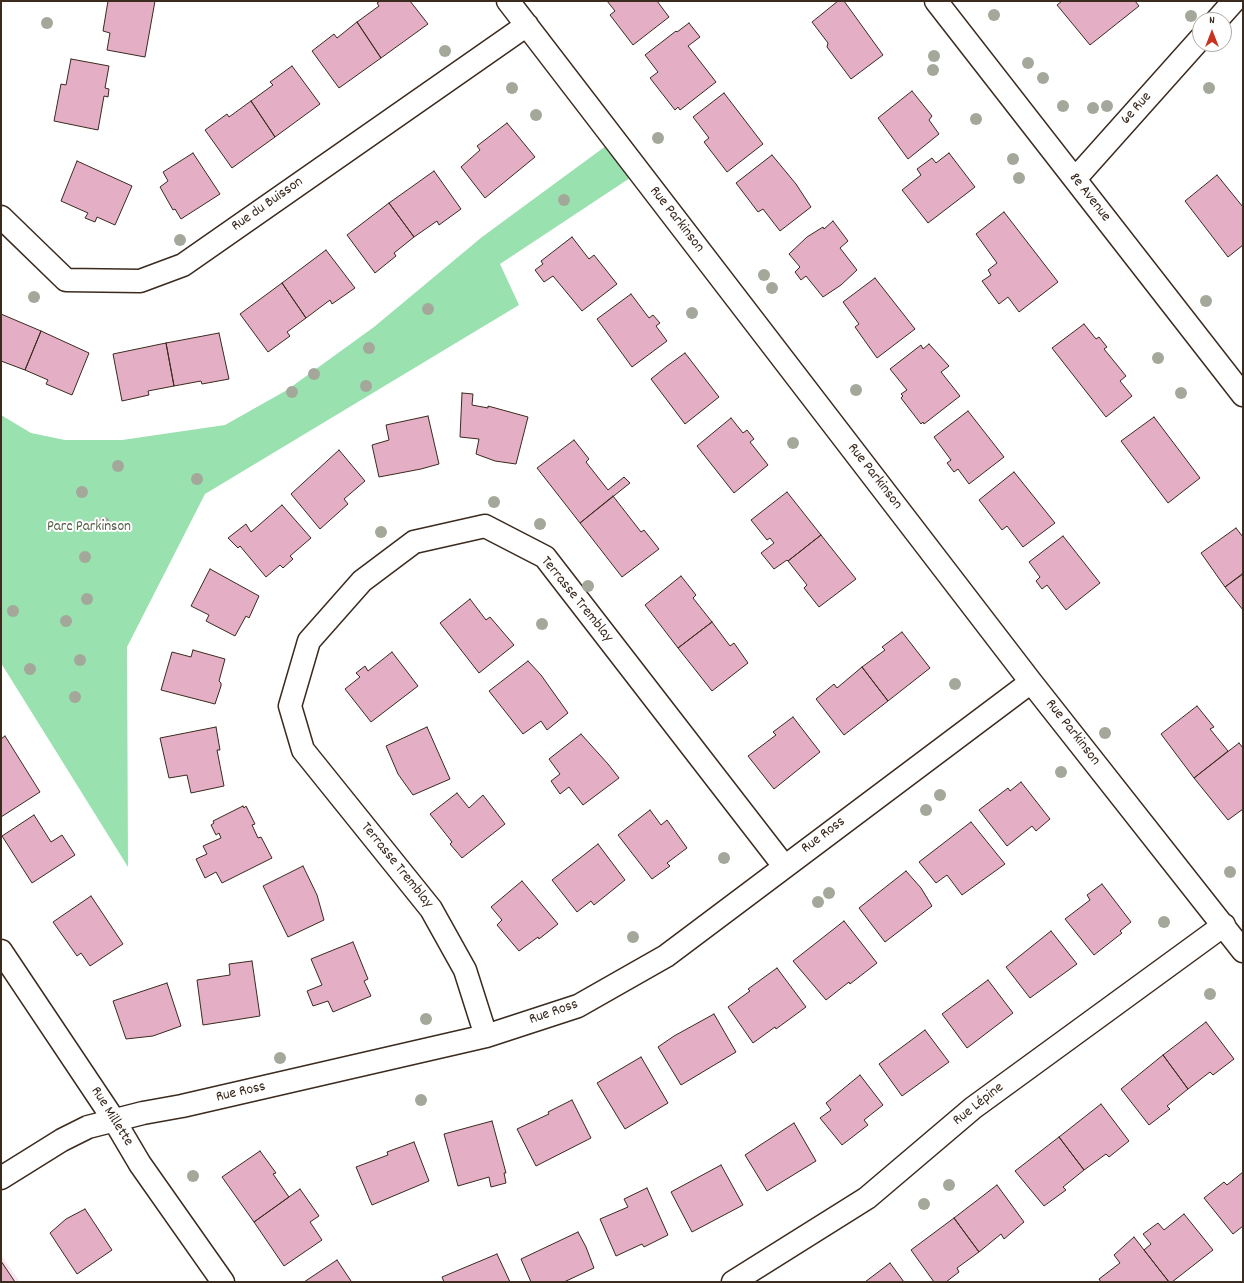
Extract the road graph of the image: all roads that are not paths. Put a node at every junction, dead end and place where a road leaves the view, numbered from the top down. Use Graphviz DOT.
graph roads {
  1 [pos="508,1"];
  2 [pos="936,1"];
  3 [pos="1234,1"];
  4 [pos="1224,12"];
  5 [pos="527,26"];
  6 [pos="1192,48"];
  7 [pos="1075,179"];
  8 [pos="1,217"];
  9 [pos="1243,396"];
  10 [pos="1031,682"];
  11 [pos="784,866"];
  12 [pos="1224,925"];
  13 [pos="1,951"];
  14 [pos="1243,951"];
  15 [pos="486,1036"];
  16 [pos="114,1120"];
  17 [pos="1,1178"];
  18 [pos="222,1282"];
  19 [pos="733,1282"];
  1 -- 5 [label="street, Rue Parkinson"];
  2 -- 7 [label="street, 8e Avenue"];
  3 -- 4 [label="street"];
  5 -- 8 [label="street, Rue du Buisson"];
  5 -- 10 [label="street, Rue Parkinson"];
  6 -- 7 [label="street, 6e Rue"];
  7 -- 9 [label="street, 8e Avenue"];
  10 -- 11 [label="street, Rue Ross"];
  10 -- 12 [label="street, Rue Parkinson"];
  11 -- 15 [label="street, Rue Ross"];
  11 -- 15 [label="street, Terrasse Tremblay"];
  12 -- 14 [label="street, Rue Parkinson"];
  12 -- 19 [label="street, Rue Lépine"];
  13 -- 16 [label="street, Rue Millette"];
  15 -- 16 [label="street, Rue Ross"];
  16 -- 17 [label="street, Rue Ross"];
  16 -- 18 [label="street, Rue Millette"];
}
